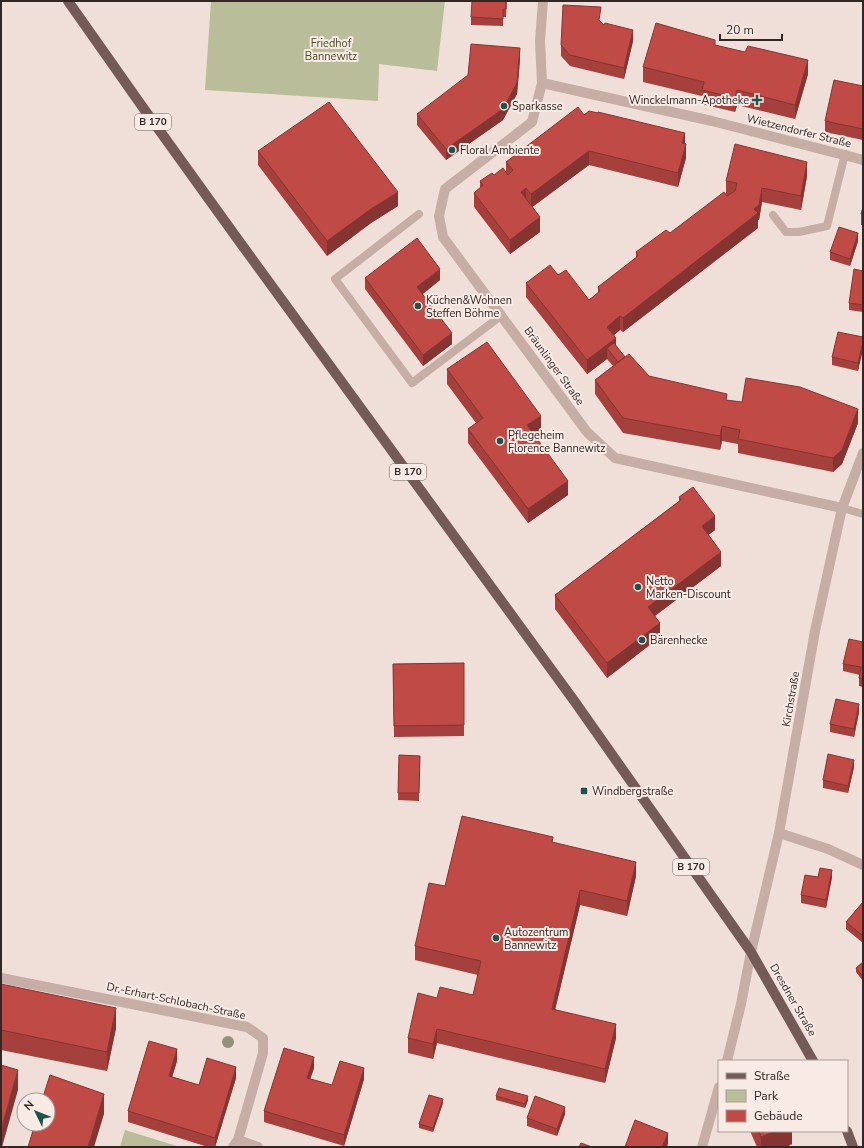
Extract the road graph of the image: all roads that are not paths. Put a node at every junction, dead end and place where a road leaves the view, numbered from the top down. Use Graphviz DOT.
graph roads {
  1 [pos="68,1"];
  2 [pos="543,1"];
  3 [pos="542,83"];
  4 [pos="845,154"];
  5 [pos="863,160"];
  6 [pos="419,214"];
  7 [pos="773,215"];
  8 [pos="502,315"];
  9 [pos="863,453"];
  10 [pos="842,508"];
  11 [pos="863,514"];
  12 [pos="778,833"];
  13 [pos="863,865"];
  14 [pos="751,952"];
  15 [pos="1,978"];
  16 [pos="727,1060"];
  17 [pos="812,1060"];
  18 [pos="718,1091"];
  19 [pos="847,1132"];
  20 [pos="236,1143"];
  21 [pos="258,1147"];
  22 [pos="702,1147"];
  23 [pos="853,1147"];
  1 -- 14 [label="main road, B 170"];
  2 -- 3 [label="street, Bräunlinger Straße"];
  3 -- 4 [label="street, Wietzendorfer Straße"];
  3 -- 8 [label="street, Bräunlinger Straße"];
  4 -- 5 [label="street, Wietzendorfer Straße"];
  4 -- 7 [label="lane"];
  6 -- 8 [label="lane"];
  8 -- 10 [label="street, Bräunlinger Straße"];
  9 -- 10 [label="street, Kirchstraße"];
  10 -- 11 [label="lane"];
  10 -- 12 [label="street, Kirchstraße"];
  12 -- 13 [label="street"];
  12 -- 14 [label="street, Kirchstraße"];
  14 -- 16 [label="street"];
  14 -- 17 [label="main road, Dresdner Straße / B 170"];
  15 -- 20 [label="street, Dr.-Erhart-Schlobach-Straße"];
  18 -- 22 [label="street"];
  19 -- 23 [label="main road"];
  20 -- 21 [label="street"];
}
